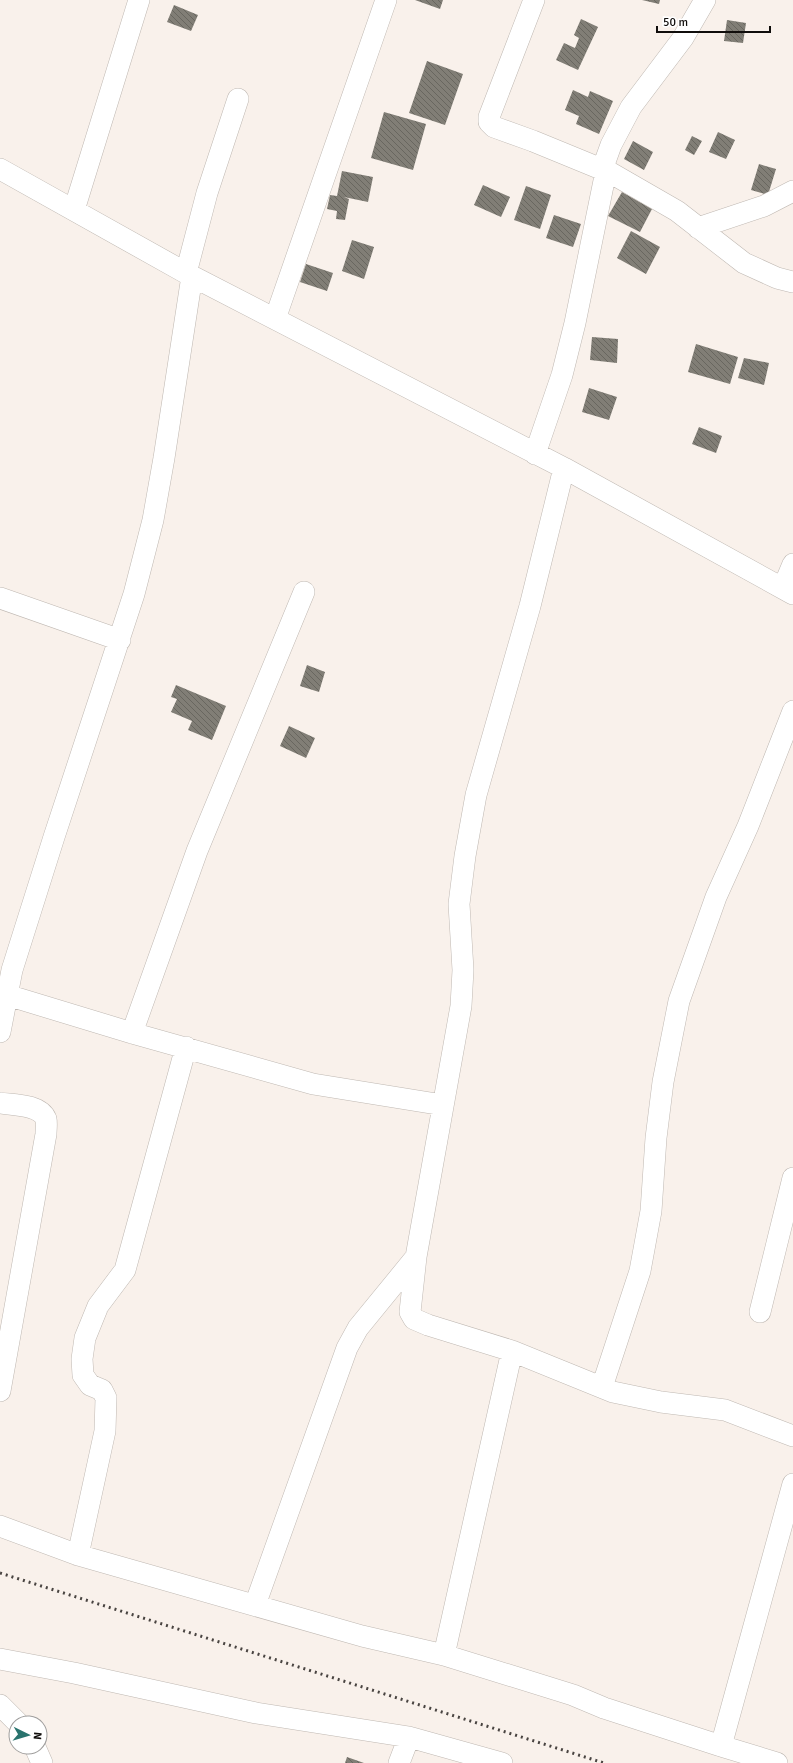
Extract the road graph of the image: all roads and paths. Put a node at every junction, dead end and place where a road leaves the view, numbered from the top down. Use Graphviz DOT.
graph roads {
  1 [pos="139,0"];
  2 [pos="386,0"];
  3 [pos="534,0"];
  4 [pos="705,0"];
  5 [pos="238,99"];
  6 [pos="0,169"];
  7 [pos="604,170"];
  8 [pos="793,191"];
  9 [pos="74,210"];
  10 [pos="698,228"];
  11 [pos="189,274"];
  12 [pos="793,282"];
  13 [pos="275,319"];
  14 [pos="535,454"];
  15 [pos="564,468"];
  16 [pos="793,564"];
  17 [pos="788,591"];
  18 [pos="304,592"];
  19 [pos="0,598"];
  20 [pos="120,640"];
  21 [pos="793,711"];
  22 [pos="6,969"];
  23 [pos="7,995"];
  24 [pos="0,1032"];
  25 [pos="132,1033"];
  26 [pos="186,1048"];
  27 [pos="0,1103"];
  28 [pos="443,1104"];
  29 [pos="793,1178"];
  30 [pos="416,1258"];
  31 [pos="760,1312"];
  32 [pos="512,1351"];
  33 [pos="602,1387"];
  34 [pos="0,1391"];
  35 [pos="793,1436"];
  36 [pos="793,1484"];
  37 [pos="0,1526"];
  38 [pos="78,1555"];
  39 [pos="255,1605"];
  40 [pos="444,1655"];
  41 [pos="0,1659"];
  42 [pos="0,1705"];
  43 [pos="10,1715"];
  44 [pos="409,1737"];
  45 [pos="721,1746"];
  46 [pos="399,1763"];
  47 [pos="502,1763"];
  48 [pos="777,1763"];
  1 -- 9 [label="street"];
  2 -- 13 [label="street"];
  3 -- 7 [label="street"];
  4 -- 7 [label="street"];
  5 -- 11 [label="street"];
  6 -- 9 [label="street"];
  7 -- 10 [label="street"];
  7 -- 14 [label="street"];
  8 -- 10 [label="street"];
  9 -- 11 [label="street"];
  10 -- 12 [label="street"];
  11 -- 13 [label="street"];
  11 -- 20 [label="street"];
  13 -- 14 [label="street"];
  14 -- 15 [label="street"];
  15 -- 17 [label="street"];
  15 -- 28 [label="street"];
  16 -- 17 [label="street"];
  18 -- 25 [label="street"];
  19 -- 20 [label="street"];
  20 -- 22 [label="street"];
  21 -- 33 [label="street"];
  22 -- 23 [label="street"];
  23 -- 24 [label="street"];
  23 -- 25 [label="street"];
  25 -- 26 [label="street"];
  26 -- 28 [label="street"];
  26 -- 38 [label="street"];
  27 -- 34 [label="street"];
  28 -- 30 [label="street"];
  29 -- 31 [label="street"];
  30 -- 32 [label="street"];
  30 -- 39 [label="street"];
  32 -- 33 [label="street"];
  32 -- 40 [label="street"];
  33 -- 35 [label="street"];
  36 -- 45 [label="street"];
  37 -- 38 [label="street"];
  38 -- 39 [label="street"];
  39 -- 40 [label="street"];
  40 -- 45 [label="street"];
  41 -- 44 [label="street"];
  42 -- 43 [label="street"];
  44 -- 46 [label="street"];
  44 -- 47 [label="street"];
  45 -- 48 [label="street"];
}
